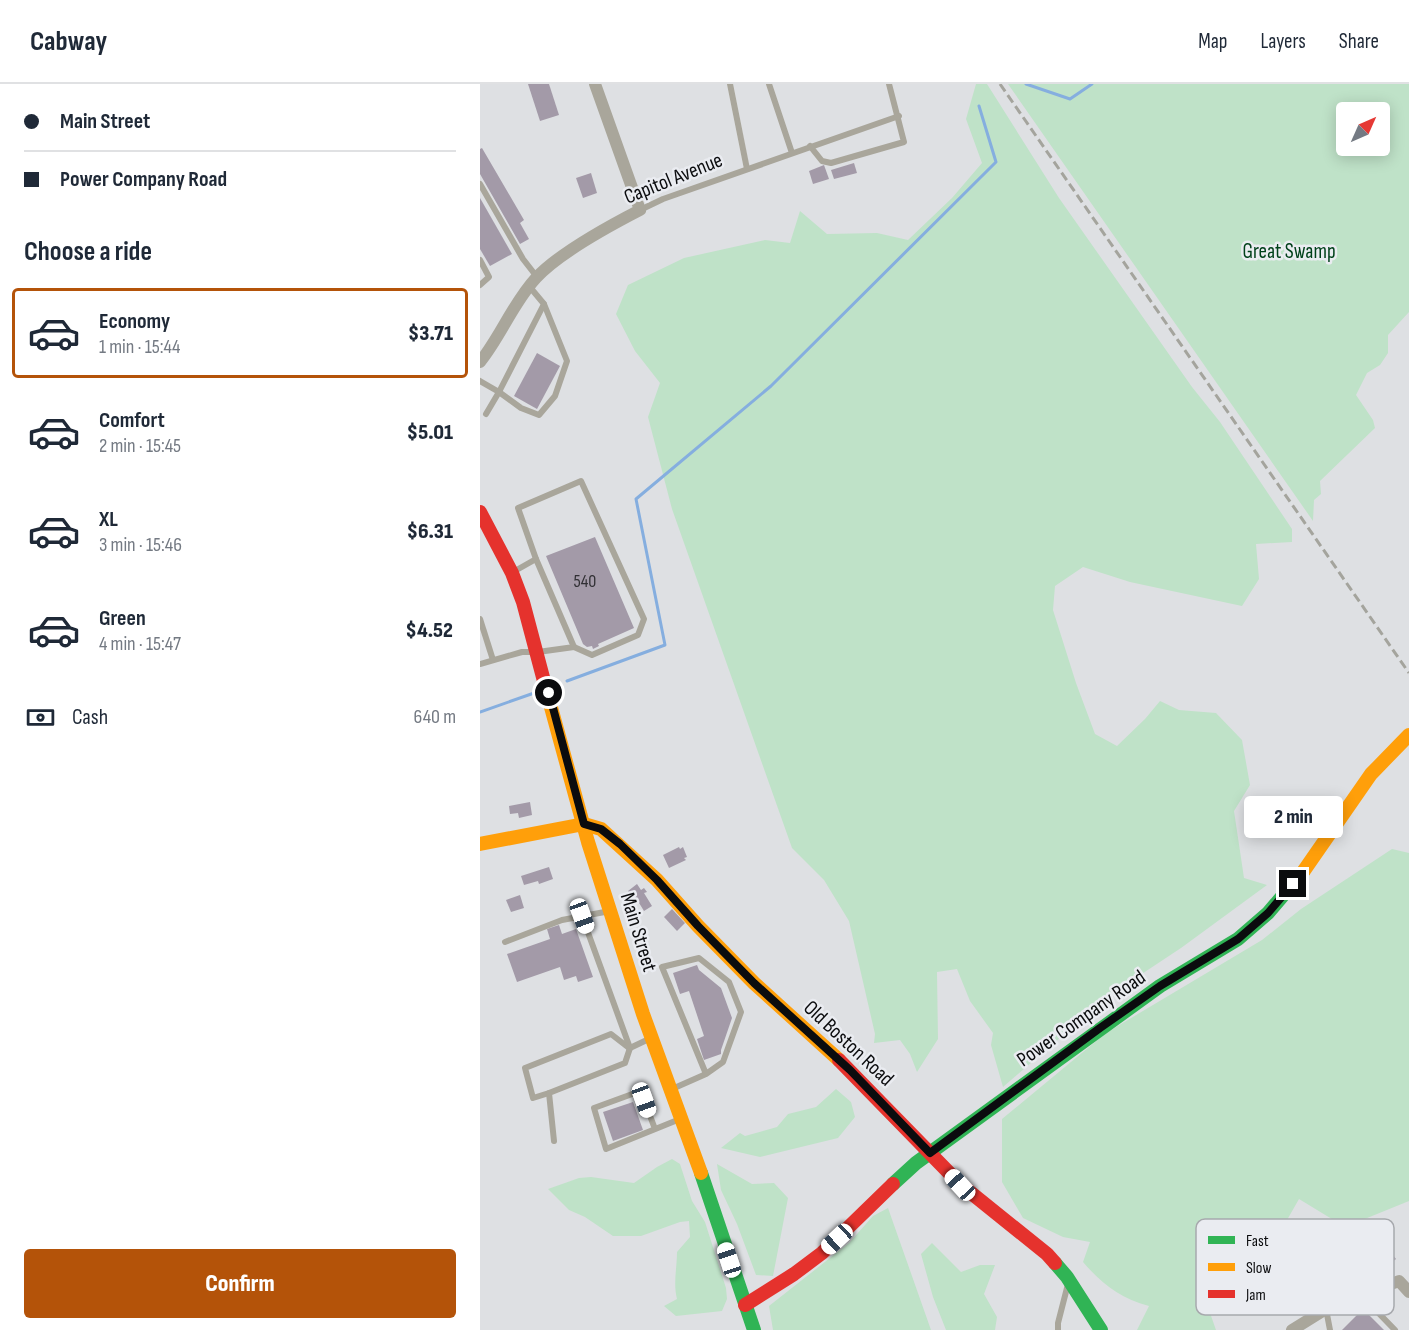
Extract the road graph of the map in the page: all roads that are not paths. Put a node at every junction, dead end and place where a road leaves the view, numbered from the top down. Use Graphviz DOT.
graph roads {
  1 [pos="595,84"];
  2 [pos="730,84"];
  3 [pos="768,84"];
  4 [pos="889,84"];
  5 [pos="899,116"];
  6 [pos="810,146"];
  7 [pos="792,153"];
  8 [pos="747,170"];
  9 [pos="480,184"];
  10 [pos="640,210"];
  11 [pos="480,260"];
  12 [pos="533,282"];
  13 [pos="480,285"];
  14 [pos="544,304"];
  15 [pos="480,362"];
  16 [pos="480,381"];
  17 [pos="499,392"];
  18 [pos="486,414"];
  19 [pos="480,512"];
  20 [pos="536,559"];
  21 [pos="512,573"];
  22 [pos="480,619"];
  23 [pos="574,647"];
  24 [pos="538,652"];
  25 [pos="493,660"];
  26 [pos="480,664"];
  27 [pos="1409,735"];
  28 [pos="584,824"];
  29 [pos="480,844"];
  30 [pos="610,911"];
  31 [pos="582,916"];
  32 [pos="506,942"];
  33 [pos="740,969"];
  34 [pos="729,982"];
  35 [pos="651,1038"];
  36 [pos="630,1048"];
  37 [pos="706,1074"];
  38 [pos="671,1090"];
  39 [pos="549,1093"];
  40 [pos="682,1119"];
  41 [pos="655,1129"];
  42 [pos="554,1141"];
  43 [pos="930,1153"];
  44 [pos="1069,1281"];
  45 [pos="1394,1283"];
  46 [pos="1409,1292"];
  47 [pos="745,1305"];
  48 [pos="1316,1315"];
  49 [pos="1327,1315"];
  50 [pos="1381,1315"];
  51 [pos="754,1330"];
  52 [pos="1058,1330"];
  53 [pos="1101,1330"];
  54 [pos="1292,1330"];
  55 [pos="1330,1330"];
  56 [pos="1395,1330"];
  1 -- 10 [label="street"];
  2 -- 8 [label="lane"];
  3 -- 7 [label="lane"];
  4 -- 5 [label="lane"];
  5 -- 6 [label="lane, Capitol Avenue"];
  5 -- 6 [label="lane"];
  6 -- 7 [label="lane, Capitol Avenue"];
  7 -- 8 [label="lane, Capitol Avenue"];
  8 -- 10 [label="lane, Capitol Avenue"];
  9 -- 12 [label="lane"];
  10 -- 12 [label="street, Capitol Avenue"];
  11 -- 13 [label="lane"];
  12 -- 14 [label="lane"];
  12 -- 15 [label="street, Capitol Avenue"];
  14 -- 17 [label="lane"];
  14 -- 17 [label="lane"];
  16 -- 17 [label="lane"];
  17 -- 18 [label="lane"];
  19 -- 21 [label="street, Main Street"];
  20 -- 21 [label="lane"];
  20 -- 23 [label="lane"];
  20 -- 23 [label="lane"];
  21 -- 24 [label="street, Main Street"];
  22 -- 25 [label="lane"];
  23 -- 24 [label="lane"];
  24 -- 25 [label="lane"];
  24 -- 28 [label="street, Main Street"];
  25 -- 26 [label="lane"];
  27 -- 43 [label="street, Power Company Road"];
  28 -- 29 [label="street"];
  28 -- 30 [label="street, Main Street"];
  28 -- 33 [label="street, Old Boston Road"];
  30 -- 31 [label="lane"];
  30 -- 35 [label="street, Main Street"];
  31 -- 32 [label="lane"];
  31 -- 36 [label="lane"];
  33 -- 34 [label="lane"];
  33 -- 43 [label="street, Old Boston Road"];
  34 -- 37 [label="lane"];
  34 -- 37 [label="lane"];
  35 -- 36 [label="lane"];
  35 -- 38 [label="street, Main Street"];
  36 -- 39 [label="lane"];
  36 -- 39 [label="lane"];
  37 -- 38 [label="lane"];
  38 -- 40 [label="street, Main Street"];
  39 -- 42 [label="lane"];
  40 -- 41 [label="lane"];
  40 -- 47 [label="street, Main Street"];
  41 -- 41 [label="lane"];
  43 -- 44 [label="street, Old Boston Road"];
  43 -- 47 [label="street, Power Company Road"];
  44 -- 52 [label="lane"];
  44 -- 53 [label="street, Old Boston Road"];
  45 -- 46 [label="street"];
  47 -- 51 [label="street, Main Street"];
  48 -- 54 [label="street"];
  49 -- 55 [label="lane"];
  50 -- 56 [label="lane"];
}
